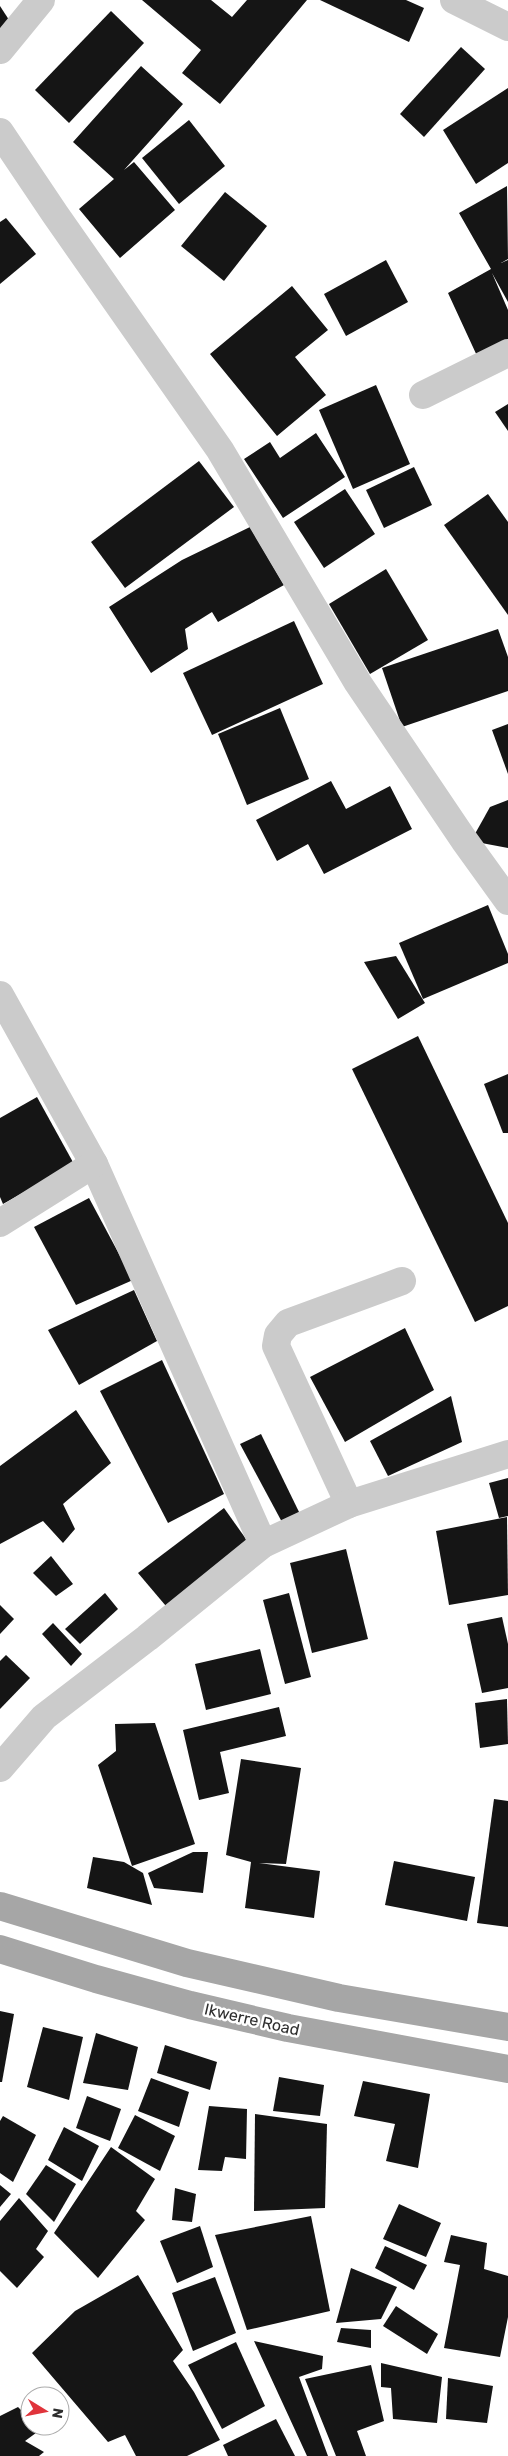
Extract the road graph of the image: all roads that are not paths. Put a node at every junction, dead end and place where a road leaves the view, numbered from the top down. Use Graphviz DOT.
graph roads {
  1 [pos="41,0"];
  2 [pos="454,0"];
  3 [pos="508,27"];
  4 [pos="0,50"];
  5 [pos="0,132"];
  6 [pos="508,353"];
  7 [pos="423,395"];
  8 [pos="508,901"];
  9 [pos="0,995"];
  10 [pos="94,1164"];
  11 [pos="0,1223"];
  12 [pos="402,1281"];
  13 [pos="508,1454"];
  14 [pos="349,1504"];
  15 [pos="263,1544"];
  16 [pos="0,1768"];
  17 [pos="0,1906"];
  18 [pos="0,1949"];
  19 [pos="508,2028"];
  20 [pos="508,2069"];
  1 -- 4 [label="street"];
  2 -- 3 [label="street"];
  5 -- 8 [label="street"];
  6 -- 7 [label="street"];
  9 -- 10 [label="street"];
  10 -- 11 [label="street"];
  10 -- 15 [label="street"];
  12 -- 14 [label="street"];
  13 -- 14 [label="street"];
  14 -- 15 [label="street"];
  15 -- 16 [label="street"];
  17 -- 19 [label="main road"];
  18 -- 20 [label="main road, Ikwerre Road"];
}
